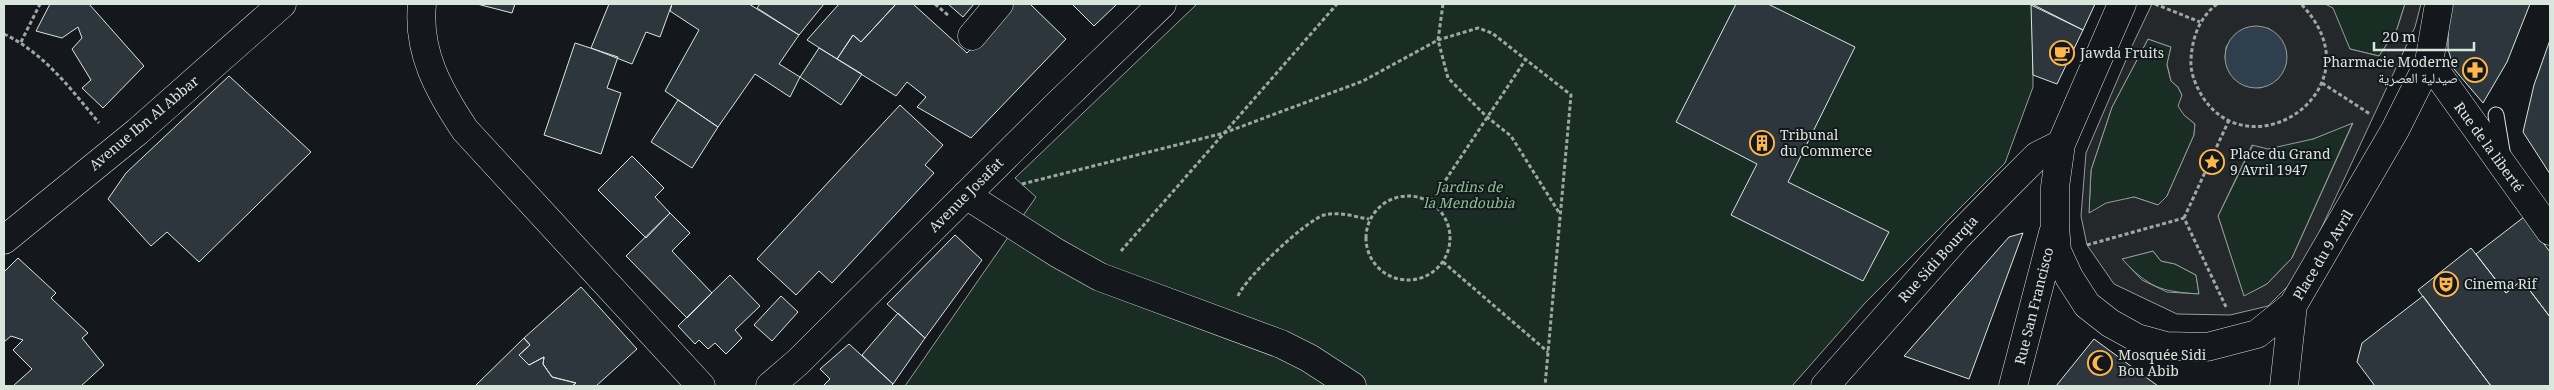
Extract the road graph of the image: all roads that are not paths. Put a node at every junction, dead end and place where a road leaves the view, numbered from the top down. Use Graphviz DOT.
graph roads {
  1 [pos="282,4"];
  2 [pos="422,4"];
  3 [pos="999,4"];
  4 [pos="1162,4"];
  5 [pos="2122,4"];
  6 [pos="2438,4"];
  7 [pos="972,36"];
  8 [pos="2429,62"];
  9 [pos="2496,115"];
  10 [pos="2061,144"];
  11 [pos="2506,171"];
  12 [pos="966,195"];
  13 [pos="2550,231"];
  14 [pos="2056,239"];
  15 [pos="4,240"];
  16 [pos="2293,305"];
  17 [pos="701,386"];
  18 [pos="770,386"];
  19 [pos="1352,386"];
  20 [pos="1825,386"];
  21 [pos="2013,386"];
  22 [pos="2284,386"];
  1 -- 15 [label="street, Avenue Ibn Al Abbar"];
  2 -- 17 [label="street"];
  3 -- 7 [label="street"];
  4 -- 12 [label="street, Avenue Josafat"];
  5 -- 10 [label="street, Place du 9 Avril"];
  6 -- 8 [label="street, Place du 9 Avril"];
  8 -- 11 [label="street, Rue de la liberté"];
  8 -- 16 [label="street, Place du 9 Avril"];
  9 -- 11 [label="lane"];
  10 -- 14 [label="street, Place du 9 Avril"];
  10 -- 20 [label="street, Rue Sidi Bourqia"];
  11 -- 13 [label="street, Rue de la liberté"];
  12 -- 18 [label="street, Avenue Josafat"];
  12 -- 19 [label="street"];
  14 -- 16 [label="street, Place du 9 Avril"];
  14 -- 21 [label="street, Rue San Francisco"];
  16 -- 22 [label="street"];
}
